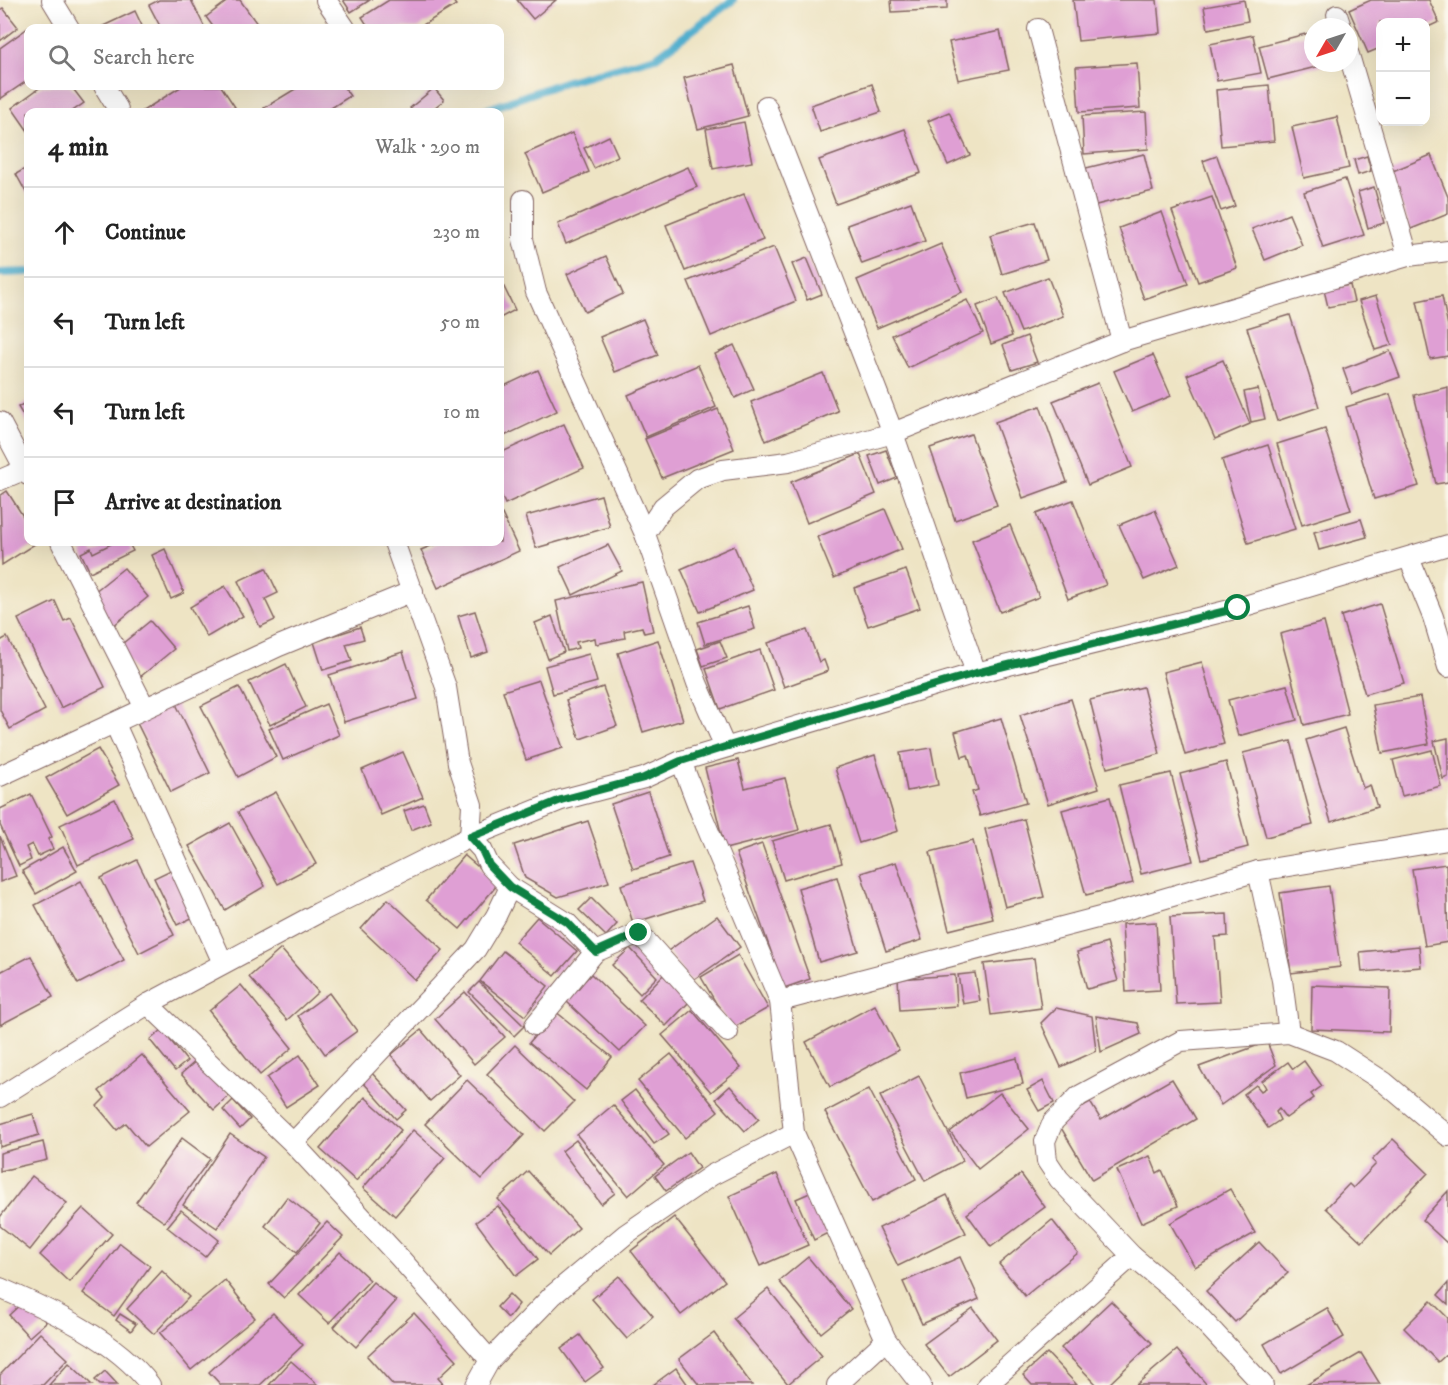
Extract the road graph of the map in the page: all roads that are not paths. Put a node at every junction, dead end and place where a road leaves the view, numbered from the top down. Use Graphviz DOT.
graph roads {
  1 [pos="52,0"];
  2 [pos="326,0"];
  3 [pos="67,24"];
  4 [pos="342,24"];
  5 [pos="1038,29"];
  6 [pos="1354,72"];
  7 [pos="106,90"];
  8 [pos="766,106"];
  9 [pos="117,108"];
  10 [pos="523,200"];
  11 [pos="1448,251"];
  12 [pos="1408,256"];
  13 [pos="1122,341"];
  14 [pos="0,422"];
  15 [pos="893,433"];
  16 [pos="24,464"];
  17 [pos="24,472"];
  18 [pos="0,480"];
  19 [pos="645,534"];
  20 [pos="1448,545"];
  21 [pos="63,546"];
  22 [pos="396,546"];
  23 [pos="1409,558"];
  24 [pos="413,591"];
  25 [pos="1448,667"];
  26 [pos="976,673"];
  27 [pos="145,708"];
  28 [pos="115,724"];
  29 [pos="725,747"];
  30 [pos="681,761"];
  31 [pos="0,776"];
  32 [pos="470,837"];
  33 [pos="1448,840"];
  34 [pos="1258,871"];
  35 [pos="510,887"];
  36 [pos="596,952"];
  37 [pos="223,963"];
  38 [pos="780,1001"];
  39 [pos="148,1004"];
  40 [pos="535,1025"];
  41 [pos="728,1032"];
  42 [pos="1289,1034"];
  43 [pos="0,1097"];
  44 [pos="1445,1130"];
  45 [pos="794,1133"];
  46 [pos="292,1143"];
  47 [pos="1132,1256"];
  48 [pos="0,1288"];
  49 [pos="886,1340"];
  50 [pos="490,1360"];
  51 [pos="150,1385"];
  52 [pos="476,1385"];
  53 [pos="837,1385"];
  54 [pos="921,1385"];
  55 [pos="987,1385"];
  56 [pos="1263,1385"];
  1 -- 3 [label="street"];
  2 -- 4 [label="street"];
  5 -- 13 [label="street"];
  6 -- 12 [label="street"];
  7 -- 9 [label="street"];
  8 -- 15 [label="street"];
  10 -- 19 [label="street"];
  11 -- 12 [label="street"];
  12 -- 13 [label="street"];
  13 -- 15 [label="street"];
  14 -- 16 [label="street"];
  15 -- 19 [label="street"];
  15 -- 26 [label="street"];
  17 -- 18 [label="street"];
  19 -- 29 [label="street"];
  20 -- 23 [label="street"];
  21 -- 27 [label="street"];
  22 -- 24 [label="street"];
  23 -- 25 [label="street"];
  23 -- 26 [label="street"];
  24 -- 27 [label="street"];
  24 -- 32 [label="street"];
  26 -- 29 [label="street"];
  27 -- 28 [label="street"];
  28 -- 31 [label="street"];
  28 -- 37 [label="street"];
  29 -- 30 [label="street"];
  30 -- 32 [label="street"];
  30 -- 38 [label="street"];
  32 -- 35 [label="street"];
  32 -- 37 [label="street"];
  33 -- 34 [label="street"];
  34 -- 38 [label="street"];
  34 -- 42 [label="street"];
  35 -- 36 [label="street"];
  35 -- 46 [label="street"];
  36 -- 40 [label="street"];
  36 -- 41 [label="street"];
  37 -- 39 [label="street"];
  38 -- 45 [label="street"];
  39 -- 43 [label="street"];
  39 -- 46 [label="street"];
  42 -- 44 [label="street"];
  42 -- 47 [label="street"];
  45 -- 49 [label="street"];
  45 -- 50 [label="street"];
  46 -- 50 [label="street"];
  47 -- 55 [label="street"];
  47 -- 56 [label="street"];
  48 -- 51 [label="street"];
  49 -- 53 [label="street"];
  49 -- 54 [label="street"];
  50 -- 52 [label="street"];
}
